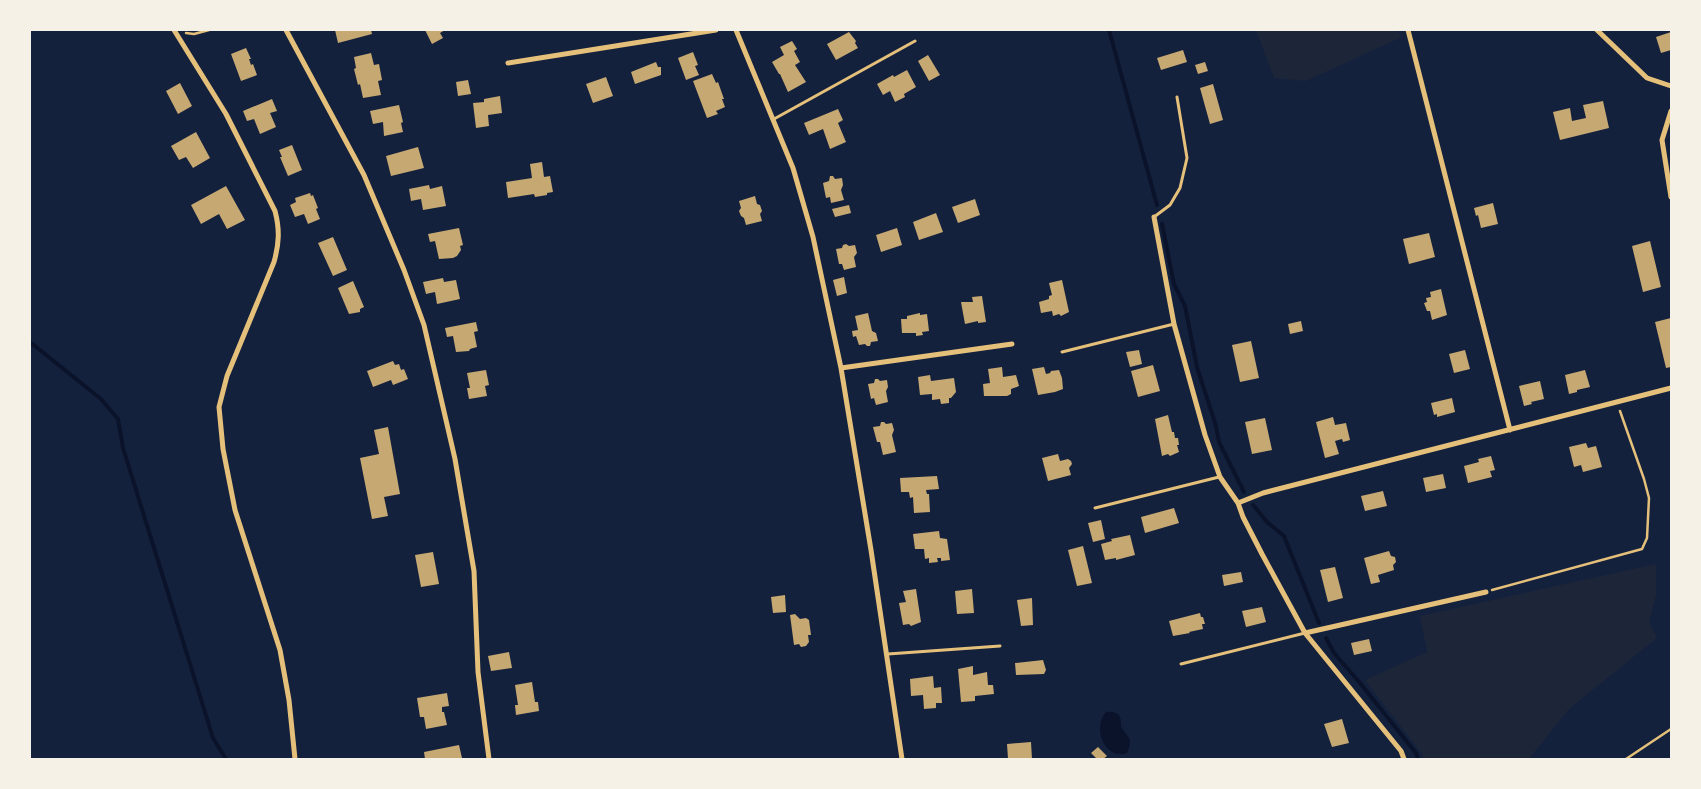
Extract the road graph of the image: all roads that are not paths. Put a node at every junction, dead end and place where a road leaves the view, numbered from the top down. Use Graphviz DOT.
graph roads {
  1 [pos="286,30"];
  2 [pos="716,30"];
  3 [pos="736,30"];
  4 [pos="1408,30"];
  5 [pos="1597,30"];
  6 [pos="175,31"];
  7 [pos="915,41"];
  8 [pos="508,63"];
  9 [pos="1671,86"];
  10 [pos="1177,97"];
  11 [pos="1671,111"];
  12 [pos="774,119"];
  13 [pos="1671,196"];
  14 [pos="1154,216"];
  15 [pos="1174,324"];
  16 [pos="1012,344"];
  17 [pos="1062,352"];
  18 [pos="841,368"];
  19 [pos="1671,388"];
  20 [pos="1510,430"];
  21 [pos="1220,477"];
  22 [pos="1238,503"];
  23 [pos="1095,508"];
  24 [pos="1486,592"];
  25 [pos="1305,633"];
  26 [pos="1000,646"];
  27 [pos="888,654"];
  28 [pos="1181,664"];
  29 [pos="295,759"];
  30 [pos="489,759"];
  31 [pos="902,759"];
  32 [pos="1404,759"];
  1 -- 30 [label="street"];
  2 -- 8 [label="street"];
  3 -- 12 [label="street"];
  4 -- 20 [label="street"];
  5 -- 9 [label="street"];
  6 -- 29 [label="street"];
  7 -- 12 [label="lane"];
  10 -- 14 [label="lane"];
  11 -- 13 [label="street"];
  12 -- 18 [label="street"];
  14 -- 15 [label="street"];
  15 -- 17 [label="lane"];
  15 -- 21 [label="street"];
  16 -- 18 [label="street"];
  18 -- 27 [label="street"];
  19 -- 20 [label="street"];
  20 -- 22 [label="street"];
  21 -- 22 [label="street"];
  21 -- 23 [label="lane"];
  22 -- 25 [label="street"];
  24 -- 25 [label="street"];
  25 -- 28 [label="lane"];
  25 -- 32 [label="street"];
  26 -- 27 [label="lane"];
  27 -- 31 [label="street"];
}
